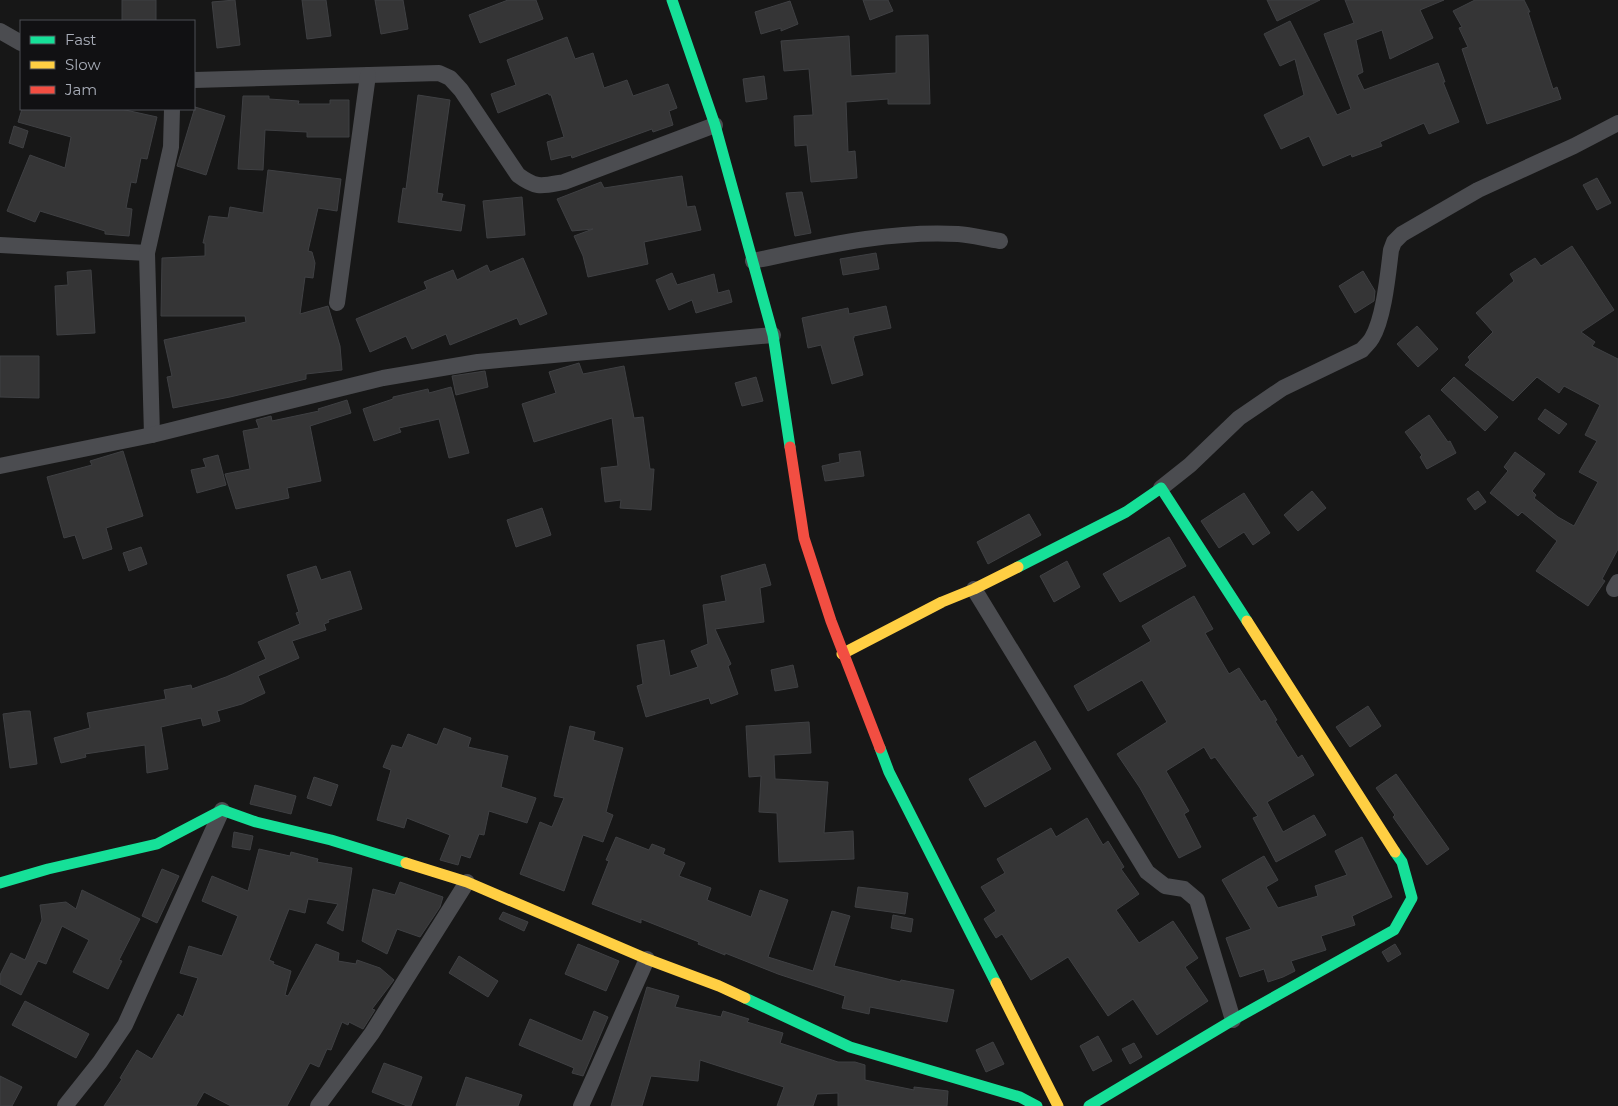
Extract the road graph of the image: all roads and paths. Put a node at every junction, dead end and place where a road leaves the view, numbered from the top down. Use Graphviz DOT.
graph roads {
  1 [pos="676,1"];
  2 [pos="0,30"];
  3 [pos="20,42"];
  4 [pos="368,75"];
  5 [pos="195,80"];
  6 [pos="172,110"];
  7 [pos="1618,123"];
  8 [pos="715,125"];
  9 [pos="1000,241"];
  10 [pos="0,245"];
  11 [pos="147,253"];
  12 [pos="753,261"];
  13 [pos="337,303"];
  14 [pos="773,335"];
  15 [pos="152,435"];
  16 [pos="0,466"];
  17 [pos="1160,488"];
  18 [pos="974,589"];
  19 [pos="842,654"];
  20 [pos="222,810"];
  21 [pos="467,882"];
  22 [pos="0,883"];
  23 [pos="647,959"];
  24 [pos="1233,1020"];
  25 [pos="65,1106"];
  26 [pos="318,1106"];
  27 [pos="581,1106"];
  28 [pos="1037,1106"];
  29 [pos="1058,1106"];
  30 [pos="1089,1106"];
  1 -- 8 [label="street"];
  2 -- 3 [label="street"];
  4 -- 5 [label="street"];
  4 -- 8 [label="street"];
  4 -- 13 [label="street"];
  6 -- 11 [label="street"];
  7 -- 17 [label="street"];
  8 -- 12 [label="street"];
  9 -- 12 [label="street"];
  10 -- 11 [label="street"];
  11 -- 15 [label="street"];
  12 -- 14 [label="street"];
  14 -- 15 [label="street"];
  14 -- 19 [label="street"];
  15 -- 16 [label="street"];
  17 -- 18 [label="street"];
  17 -- 24 [label="street"];
  18 -- 19 [label="street"];
  18 -- 24 [label="street"];
  19 -- 29 [label="street"];
  20 -- 21 [label="street"];
  20 -- 22 [label="street"];
  20 -- 25 [label="street"];
  21 -- 23 [label="street"];
  21 -- 26 [label="street"];
  23 -- 27 [label="street"];
  23 -- 28 [label="street"];
  24 -- 30 [label="street"];
}
